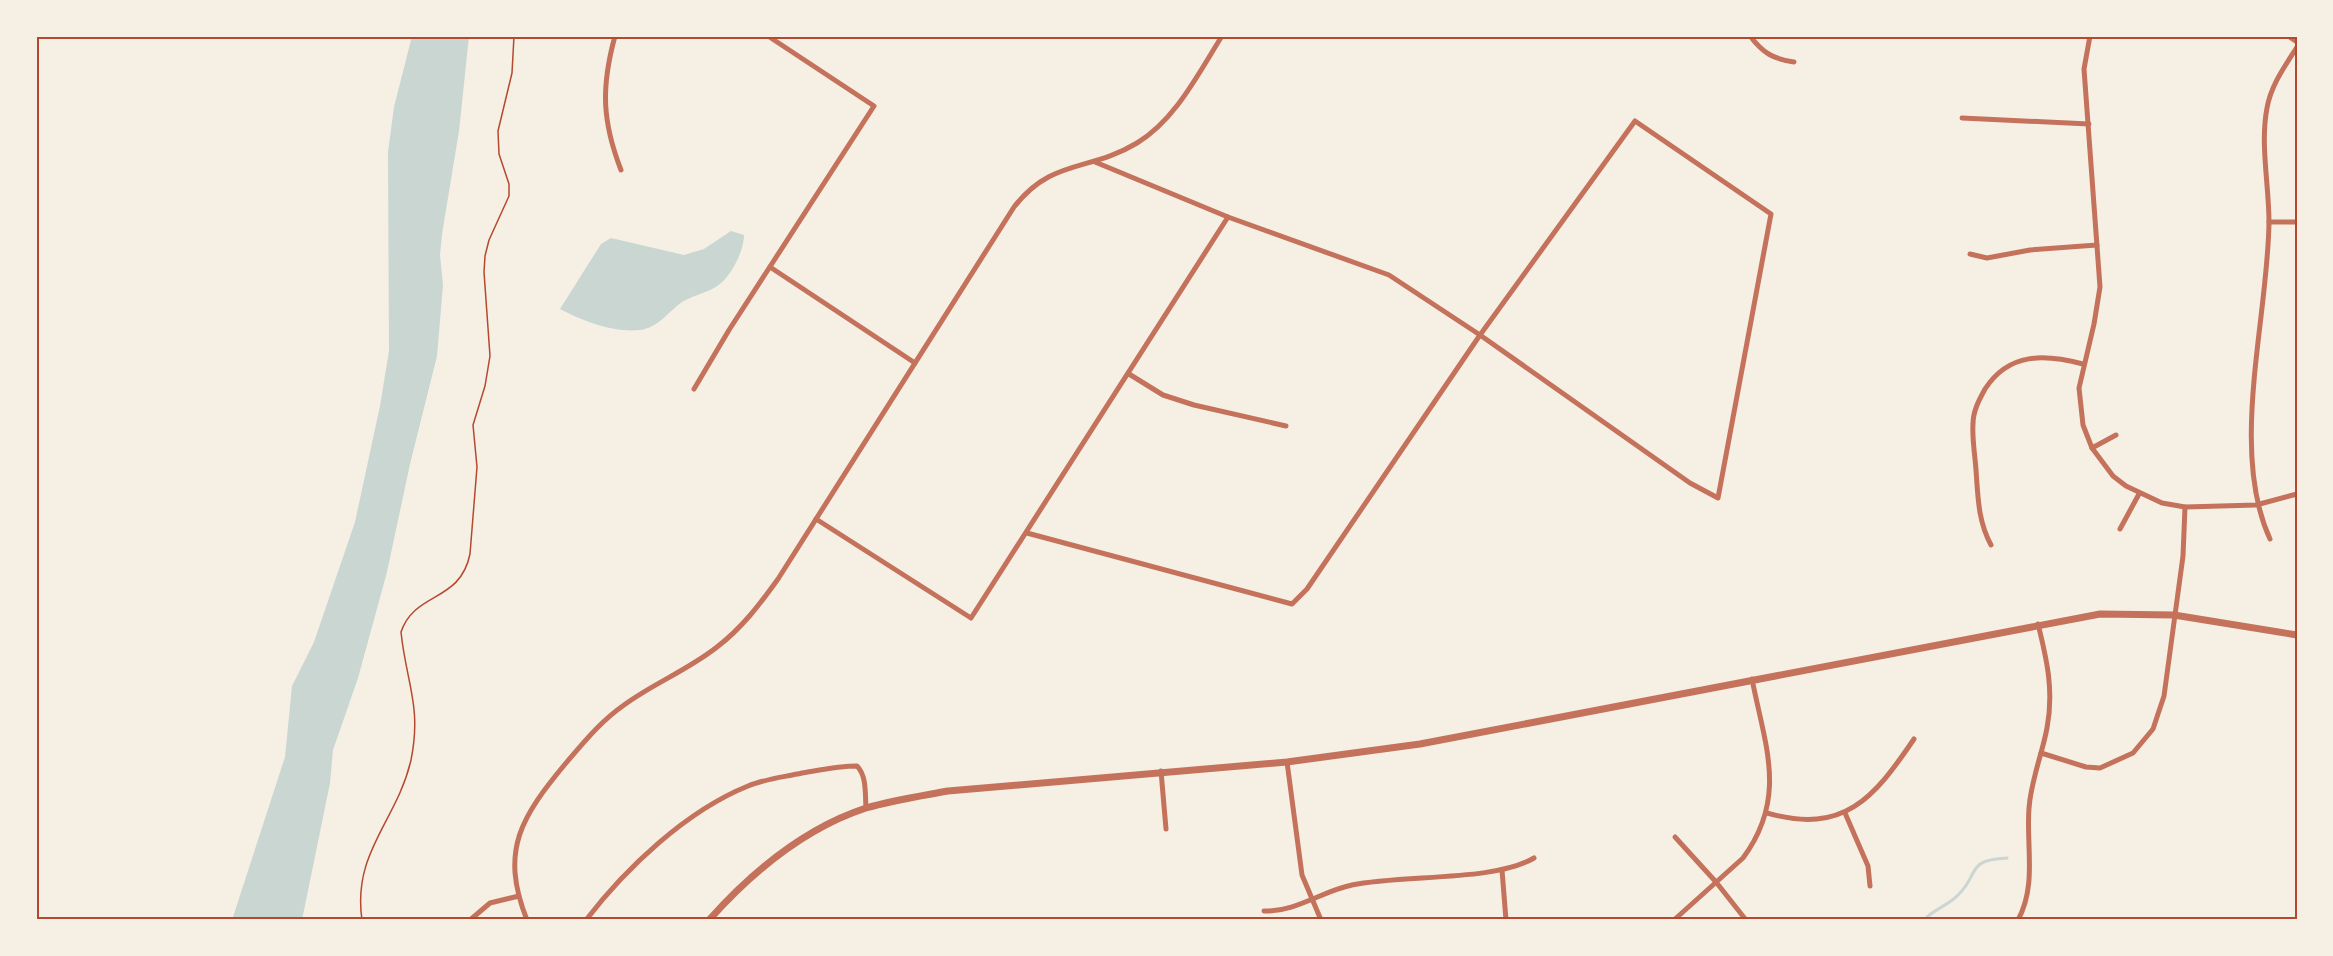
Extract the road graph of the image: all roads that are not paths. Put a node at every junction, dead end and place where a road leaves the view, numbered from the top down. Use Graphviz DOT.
graph roads {
  1 [pos="615,36"];
  2 [pos="768,36"];
  3 [pos="1222,36"];
  4 [pos="1750,36"];
  5 [pos="2090,36"];
  6 [pos="2288,36"];
  7 [pos="2297,42"];
  8 [pos="2297,47"];
  9 [pos="1794,62"];
  10 [pos="1962,118"];
  11 [pos="2089,124"];
  12 [pos="1095,162"];
  13 [pos="621,170"];
  14 [pos="1228,217"];
  15 [pos="2269,222"];
  16 [pos="2297,222"];
  17 [pos="2097,245"];
  18 [pos="1970,254"];
  19 [pos="770,267"];
  20 [pos="1480,335"];
  21 [pos="915,363"];
  22 [pos="2083,364"];
  23 [pos="1129,374"];
  24 [pos="694,389"];
  25 [pos="1286,426"];
  26 [pos="2116,435"];
  27 [pos="2092,447"];
  28 [pos="2139,494"];
  29 [pos="2297,494"];
  30 [pos="2256,505"];
  31 [pos="2185,507"];
  32 [pos="816,519"];
  33 [pos="2120,529"];
  34 [pos="1027,533"];
  35 [pos="2270,539"];
  36 [pos="1991,545"];
  37 [pos="2174,615"];
  38 [pos="2038,624"];
  39 [pos="2297,635"];
  40 [pos="1752,679"];
  41 [pos="1914,739"];
  42 [pos="2041,753"];
  43 [pos="1287,762"];
  44 [pos="1161,771"];
  45 [pos="866,808"];
  46 [pos="1767,813"];
  47 [pos="1845,813"];
  48 [pos="1166,829"];
  49 [pos="1675,837"];
  50 [pos="1534,858"];
  51 [pos="1502,870"];
  52 [pos="1716,882"];
  53 [pos="1870,886"];
  54 [pos="519,896"];
  55 [pos="1310,899"];
  56 [pos="1264,911"];
  57 [pos="470,920"];
  58 [pos="527,920"];
  59 [pos="586,920"];
  60 [pos="709,920"];
  61 [pos="1321,920"];
  62 [pos="1506,920"];
  63 [pos="1674,920"];
  64 [pos="1746,920"];
  65 [pos="2018,920"];
  1 -- 13 [label="street"];
  2 -- 19 [label="street"];
  3 -- 12 [label="street"];
  4 -- 9 [label="street"];
  5 -- 11 [label="street"];
  6 -- 7 [label="street"];
  8 -- 15 [label="street"];
  10 -- 11 [label="street"];
  11 -- 17 [label="street"];
  12 -- 14 [label="street"];
  12 -- 21 [label="street"];
  14 -- 20 [label="street"];
  14 -- 23 [label="street"];
  15 -- 16 [label="street"];
  15 -- 30 [label="street"];
  17 -- 18 [label="street"];
  17 -- 22 [label="street"];
  19 -- 21 [label="street"];
  19 -- 24 [label="street"];
  20 -- 20 [label="street"];
  20 -- 34 [label="street"];
  21 -- 32 [label="street"];
  22 -- 27 [label="street"];
  22 -- 36 [label="street"];
  23 -- 25 [label="street"];
  23 -- 34 [label="street"];
  26 -- 27 [label="street"];
  27 -- 28 [label="street"];
  28 -- 31 [label="street"];
  28 -- 33 [label="street"];
  29 -- 30 [label="street"];
  30 -- 31 [label="street"];
  30 -- 35 [label="street"];
  31 -- 37 [label="street"];
  32 -- 34 [label="street"];
  32 -- 54 [label="street"];
  37 -- 38 [label="street"];
  37 -- 39 [label="street"];
  37 -- 42 [label="street"];
  38 -- 40 [label="street"];
  38 -- 42 [label="street"];
  40 -- 43 [label="street"];
  40 -- 46 [label="street"];
  41 -- 47 [label="street"];
  42 -- 65 [label="street"];
  43 -- 44 [label="street"];
  43 -- 55 [label="street"];
  44 -- 45 [label="street"];
  44 -- 48 [label="street"];
  45 -- 59 [label="street"];
  45 -- 60 [label="street"];
  46 -- 47 [label="street"];
  46 -- 52 [label="street"];
  47 -- 53 [label="street"];
  49 -- 52 [label="street"];
  50 -- 51 [label="street"];
  51 -- 55 [label="street"];
  51 -- 62 [label="street"];
  52 -- 63 [label="street"];
  52 -- 64 [label="street"];
  54 -- 57 [label="street"];
  54 -- 58 [label="street"];
  55 -- 56 [label="street"];
  55 -- 61 [label="street"];
}
